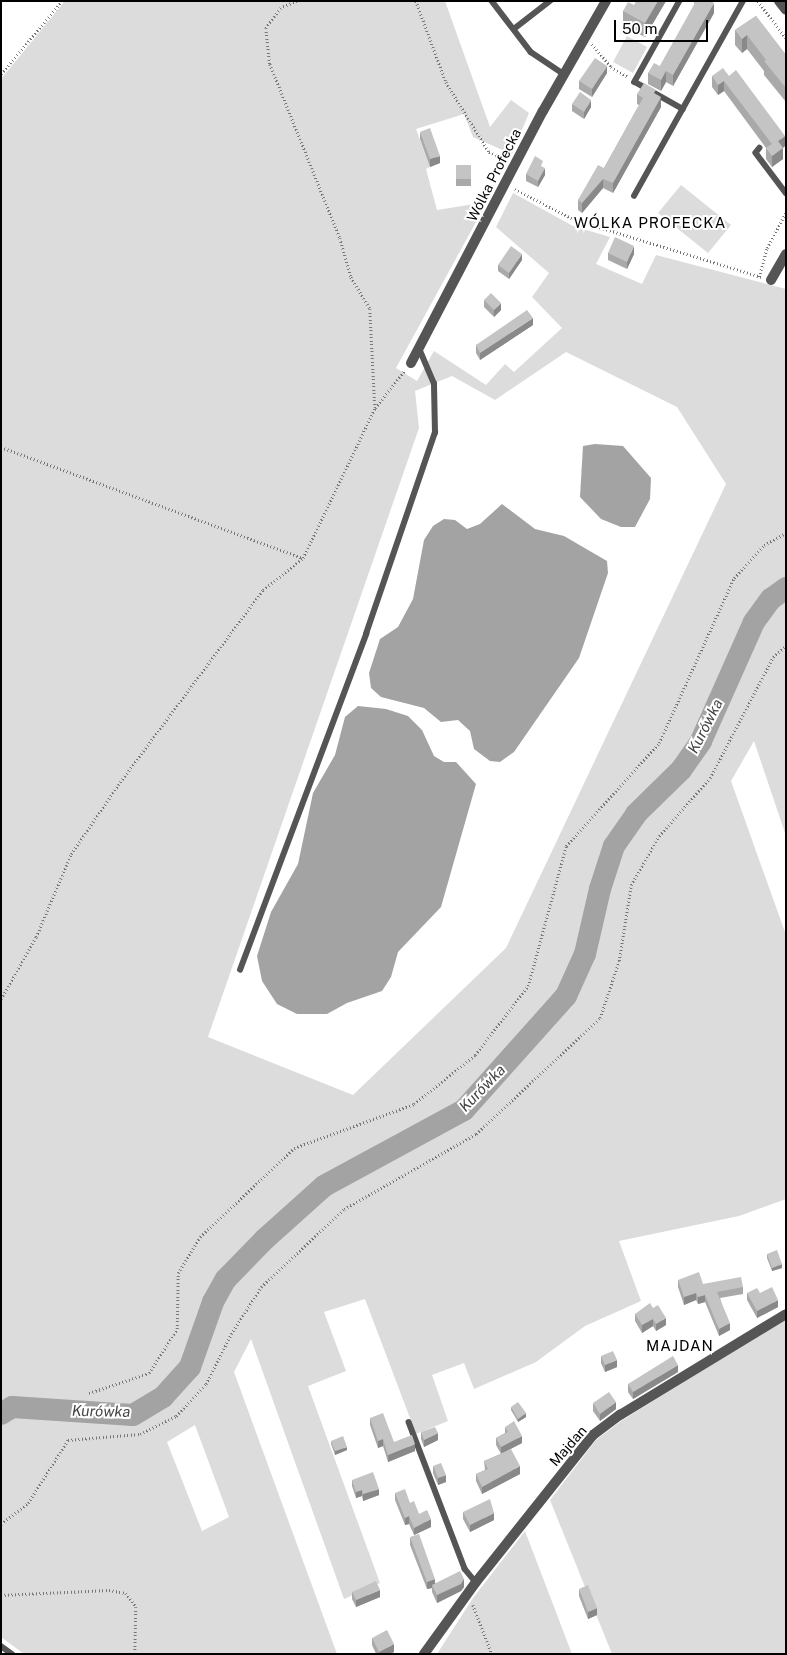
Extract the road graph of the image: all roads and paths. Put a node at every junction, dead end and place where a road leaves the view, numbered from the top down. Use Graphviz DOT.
graph roads {
  1 [pos="62,1"];
  2 [pos="297,1"];
  3 [pos="416,1"];
  4 [pos="492,1"];
  5 [pos="550,1"];
  6 [pos="606,1"];
  7 [pos="680,1"];
  8 [pos="744,1"];
  9 [pos="758,1"];
  10 [pos="780,1"];
  11 [pos="786,10"];
  12 [pos="514,29"];
  13 [pos="786,38"];
  14 [pos="592,44"];
  15 [pos="1,74"];
  16 [pos="564,74"];
  17 [pos="636,82"];
  18 [pos="683,109"];
  19 [pos="760,148"];
  20 [pos="515,164"];
  21 [pos="510,186"];
  22 [pos="786,193"];
  23 [pos="634,196"];
  24 [pos="786,213"];
  25 [pos="786,254"];
  26 [pos="759,277"];
  27 [pos="771,280"];
  28 [pos="418,350"];
  29 [pos="411,363"];
  30 [pos="375,408"];
  31 [pos="1,447"];
  32 [pos="786,533"];
  33 [pos="304,558"];
  34 [pos="786,646"];
  35 [pos="240,970"];
  36 [pos="1,999"];
  37 [pos="786,1314"];
  38 [pos="89,1393"];
  39 [pos="409,1422"];
  40 [pos="1,1524"];
  41 [pos="476,1582"];
  42 [pos="468,1592"];
  43 [pos="1,1595"];
  44 [pos="1,1646"];
  45 [pos="12,1654"];
  46 [pos="135,1654"];
  47 [pos="424,1654"];
  48 [pos="492,1654"];
  1 -- 15 [label="path"];
  2 -- 30 [label="path"];
  3 -- 20 [label="path"];
  4 -- 12 [label="lane"];
  5 -- 12 [label="lane"];
  6 -- 16 [label="street, Wólka Profecka"];
  7 -- 17 [label="lane"];
  8 -- 18 [label="lane"];
  9 -- 13 [label="path"];
  10 -- 11 [label="street"];
  12 -- 16 [label="lane"];
  14 -- 17 [label="path"];
  16 -- 20 [label="street, Wólka Profecka"];
  17 -- 18 [label="lane"];
  18 -- 23 [label="lane"];
  19 -- 22 [label="lane"];
  20 -- 28 [label="street, Wólka Profecka"];
  21 -- 26 [label="path"];
  24 -- 26 [label="path"];
  25 -- 27 [label="street"];
  26 -- 27 [label="path"];
  28 -- 29 [label="street, Wólka Profecka"];
  28 -- 35 [label="lane"];
  29 -- 30 [label="path"];
  30 -- 33 [label="path"];
  31 -- 33 [label="path"];
  32 -- 38 [label="path"];
  33 -- 36 [label="path"];
  34 -- 40 [label="path"];
  37 -- 41 [label="street, Majdan"];
  39 -- 41 [label="lane"];
  41 -- 42 [label="street, Majdan"];
  42 -- 47 [label="street, Majdan"];
  42 -- 48 [label="path"];
  43 -- 46 [label="path"];
  44 -- 45 [label="lane"];
}
